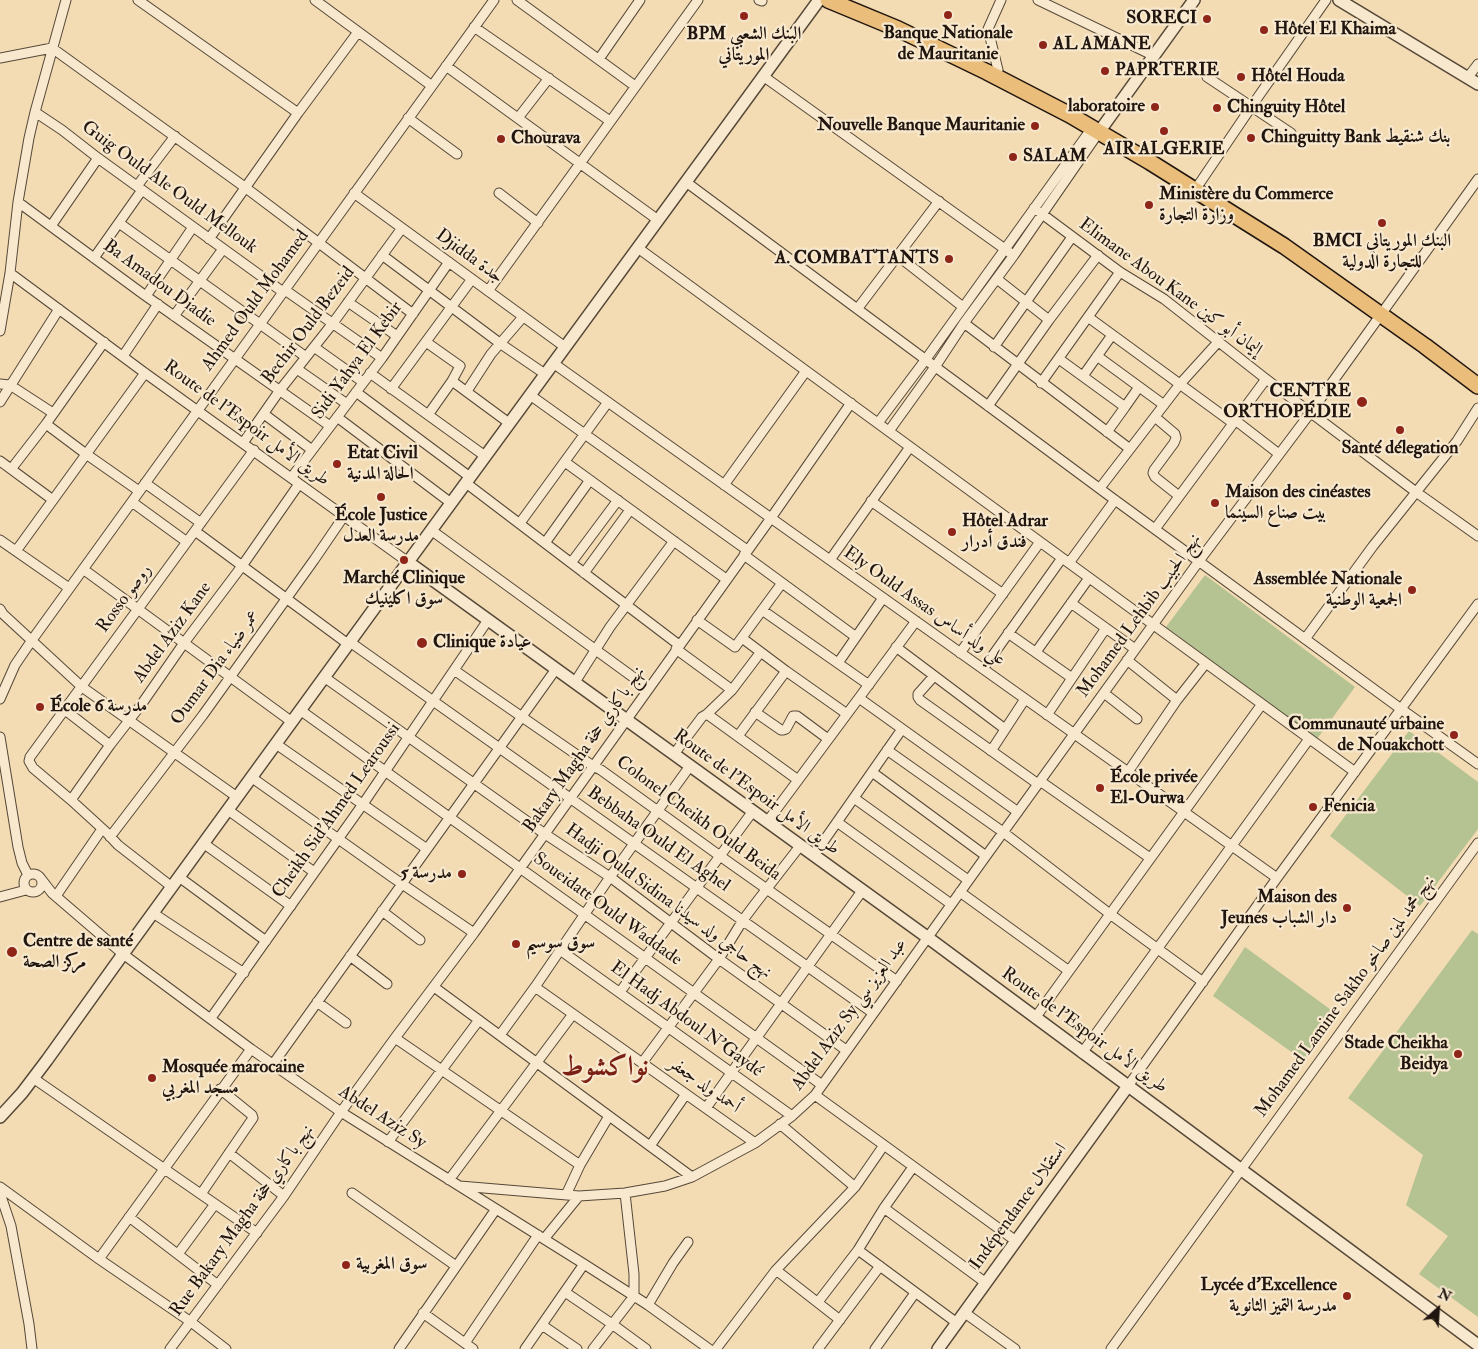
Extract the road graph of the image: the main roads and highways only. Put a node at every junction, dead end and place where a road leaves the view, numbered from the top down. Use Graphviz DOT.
graph roads {
  1 [pos="828,0"];
  2 [pos="846,0"];
  3 [pos="1098,127"];
  4 [pos="1383,310"];
  5 [pos="1478,374"];
  6 [pos="1478,386"];
  1 -- 3 [label="highway"];
  2 -- 3 [label="highway"];
  3 -- 4 [label="highway"];
  4 -- 5 [label="highway"];
  4 -- 6 [label="highway"];
}
